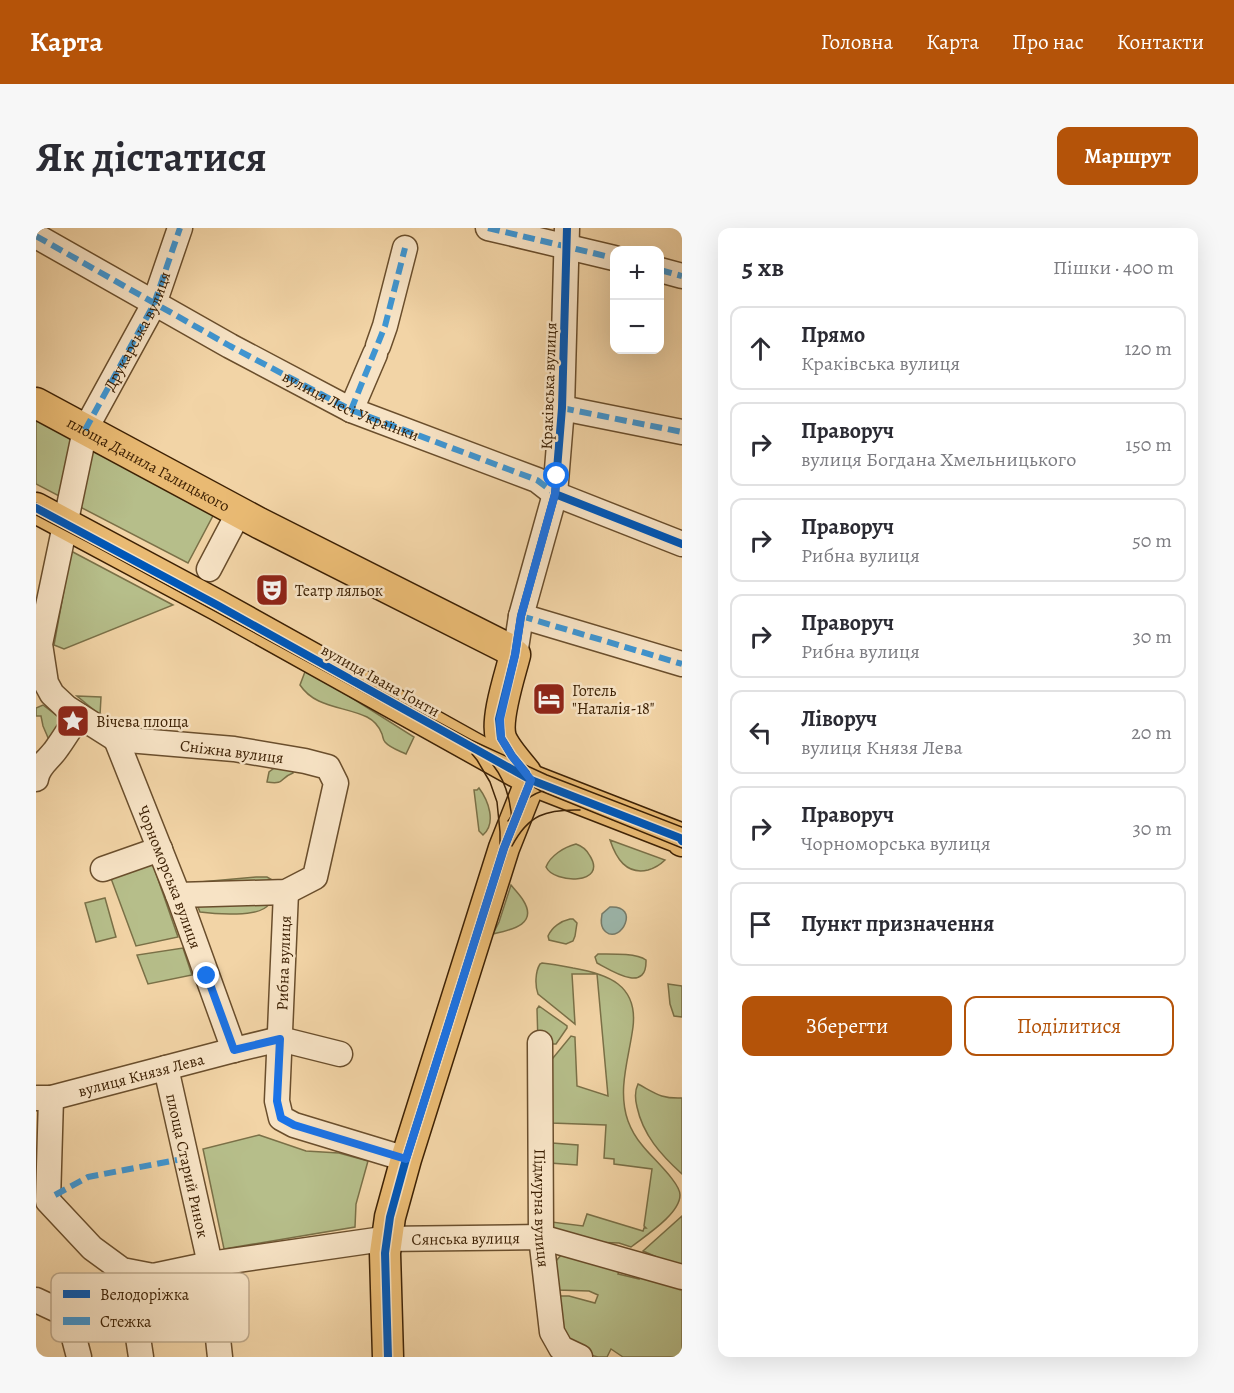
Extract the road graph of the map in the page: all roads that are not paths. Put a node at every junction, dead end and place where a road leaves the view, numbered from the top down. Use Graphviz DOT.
graph roads {
  1 [pos="180,228"];
  2 [pos="488,228"];
  3 [pos="36,236"];
  4 [pos="567,237"];
  5 [pos="405,248"];
  6 [pos="610,256"];
  7 [pos="664,271"];
  8 [pos="682,276"];
  9 [pos="154,304"];
  10 [pos="36,404"];
  11 [pos="562,408"];
  12 [pos="351,410"];
  13 [pos="85,430"];
  14 [pos="682,432"];
  15 [pos="555,494"];
  16 [pos="36,508"];
  17 [pos="249,518"];
  18 [pos="66,524"];
  19 [pos="682,544"];
  20 [pos="209,569"];
  21 [pos="521,616"];
  22 [pos="38,643"];
  23 [pos="515,655"];
  24 [pos="682,664"];
  25 [pos="41,690"];
  26 [pos="79,716"];
  27 [pos="116,739"];
  28 [pos="36,779"];
  29 [pos="531,780"];
  30 [pos="682,839"];
  31 [pos="160,849"];
  32 [pos="103,868"];
  33 [pos="286,892"];
  34 [pos="178,895"];
  35 [pos="280,1039"];
  36 [pos="540,1043"];
  37 [pos="234,1050"];
  38 [pos="340,1054"];
  39 [pos="166,1068"];
  40 [pos="44,1098"];
  41 [pos="406,1159"];
  42 [pos="42,1200"];
  43 [pos="542,1237"];
  44 [pos="386,1239"];
  45 [pos="210,1264"];
  46 [pos="122,1270"];
  47 [pos="124,1273"];
  48 [pos="141,1273"];
  49 [pos="163,1273"];
  50 [pos="211,1273"];
  51 [pos="682,1277"];
  52 [pos="36,1300"];
  53 [pos="51,1308"];
  54 [pos="75,1342"];
  55 [pos="139,1342"];
  56 [pos="218,1342"];
  57 [pos="79,1357"];
  58 [pos="141,1357"];
  59 [pos="220,1357"];
  60 [pos="388,1357"];
  61 [pos="580,1357"];
  1 -- 9 [label="street, Друкарська вулиця"];
  2 -- 4 [label="street"];
  3 -- 9 [label="street, вулиця Лесі Українки"];
  4 -- 6 [label="street"];
  4 -- 11 [label="street, Краківська вулиця"];
  5 -- 12 [label="street"];
  7 -- 8 [label="street"];
  9 -- 12 [label="street, вулиця Лесі Українки"];
  9 -- 13 [label="street, Друкарська вулиця"];
  10 -- 13 [label="main road, площа Данила Галицького"];
  11 -- 14 [label="street"];
  11 -- 15 [label="street, Краківська вулиця"];
  12 -- 15 [label="street, вулиця Лесі Українки"];
  13 -- 17 [label="main road, площа Данила Галицького"];
  13 -- 18 [label="street, Друкарська вулиця"];
  15 -- 19 [label="street, вулиця Лесі Українки"];
  15 -- 21 [label="street, Краківська вулиця"];
  16 -- 18 [label="main road"];
  17 -- 20 [label="street"];
  17 -- 23 [label="main road, площа Данила Галицького"];
  18 -- 22 [label="street, Друкарська вулиця"];
  18 -- 29 [label="main road, вулиця Івана Ґонти"];
  21 -- 23 [label="street, Краківська вулиця"];
  21 -- 24 [label="street"];
  22 -- 25 [label="street"];
  23 -- 29 [label="main road, Краківська вулиця"];
  25 -- 26 [label="street"];
  26 -- 27 [label="street"];
  26 -- 28 [label="street"];
  27 -- 31 [label="street, Чорноморська вулиця"];
  27 -- 33 [label="street, Сніжна вулиця"];
  29 -- 30 [label="main road, вулиця Івана Ґонти"];
  29 -- 41 [label="main road"];
  31 -- 32 [label="street"];
  31 -- 34 [label="street, Чорноморська вулиця"];
  33 -- 34 [label="street"];
  33 -- 35 [label="street, Рибна вулиця"];
  34 -- 37 [label="street, Чорноморська вулиця"];
  35 -- 37 [label="street, вулиця Князя Лева"];
  35 -- 38 [label="street"];
  35 -- 41 [label="street, Рибна вулиця"];
  36 -- 43 [label="street, Підмурна вулиця"];
  37 -- 39 [label="street, вулиця Князя Лева"];
  39 -- 40 [label="street, вулиця Князя Лева"];
  39 -- 45 [label="street, площа Старий Ринок"];
  40 -- 42 [label="street"];
  41 -- 44 [label="main road"];
  42 -- 46 [label="street"];
  43 -- 44 [label="street, Сянська вулиця"];
  43 -- 51 [label="street, Сянська вулиця"];
  43 -- 61 [label="street, Підмурна вулиця"];
  44 -- 45 [label="street, Сянська вулиця"];
  44 -- 60 [label="main road"];
  45 -- 49 [label="street, Сянська вулиця"];
  45 -- 50 [label="street, площа Старий Ринок"];
  46 -- 47 [label="street"];
  46 -- 48 [label="street, Сянська вулиця"];
  52 -- 53 [label="street"];
  54 -- 57 [label="street"];
  55 -- 58 [label="street"];
  56 -- 59 [label="street, площа Старий Ринок"];
}
